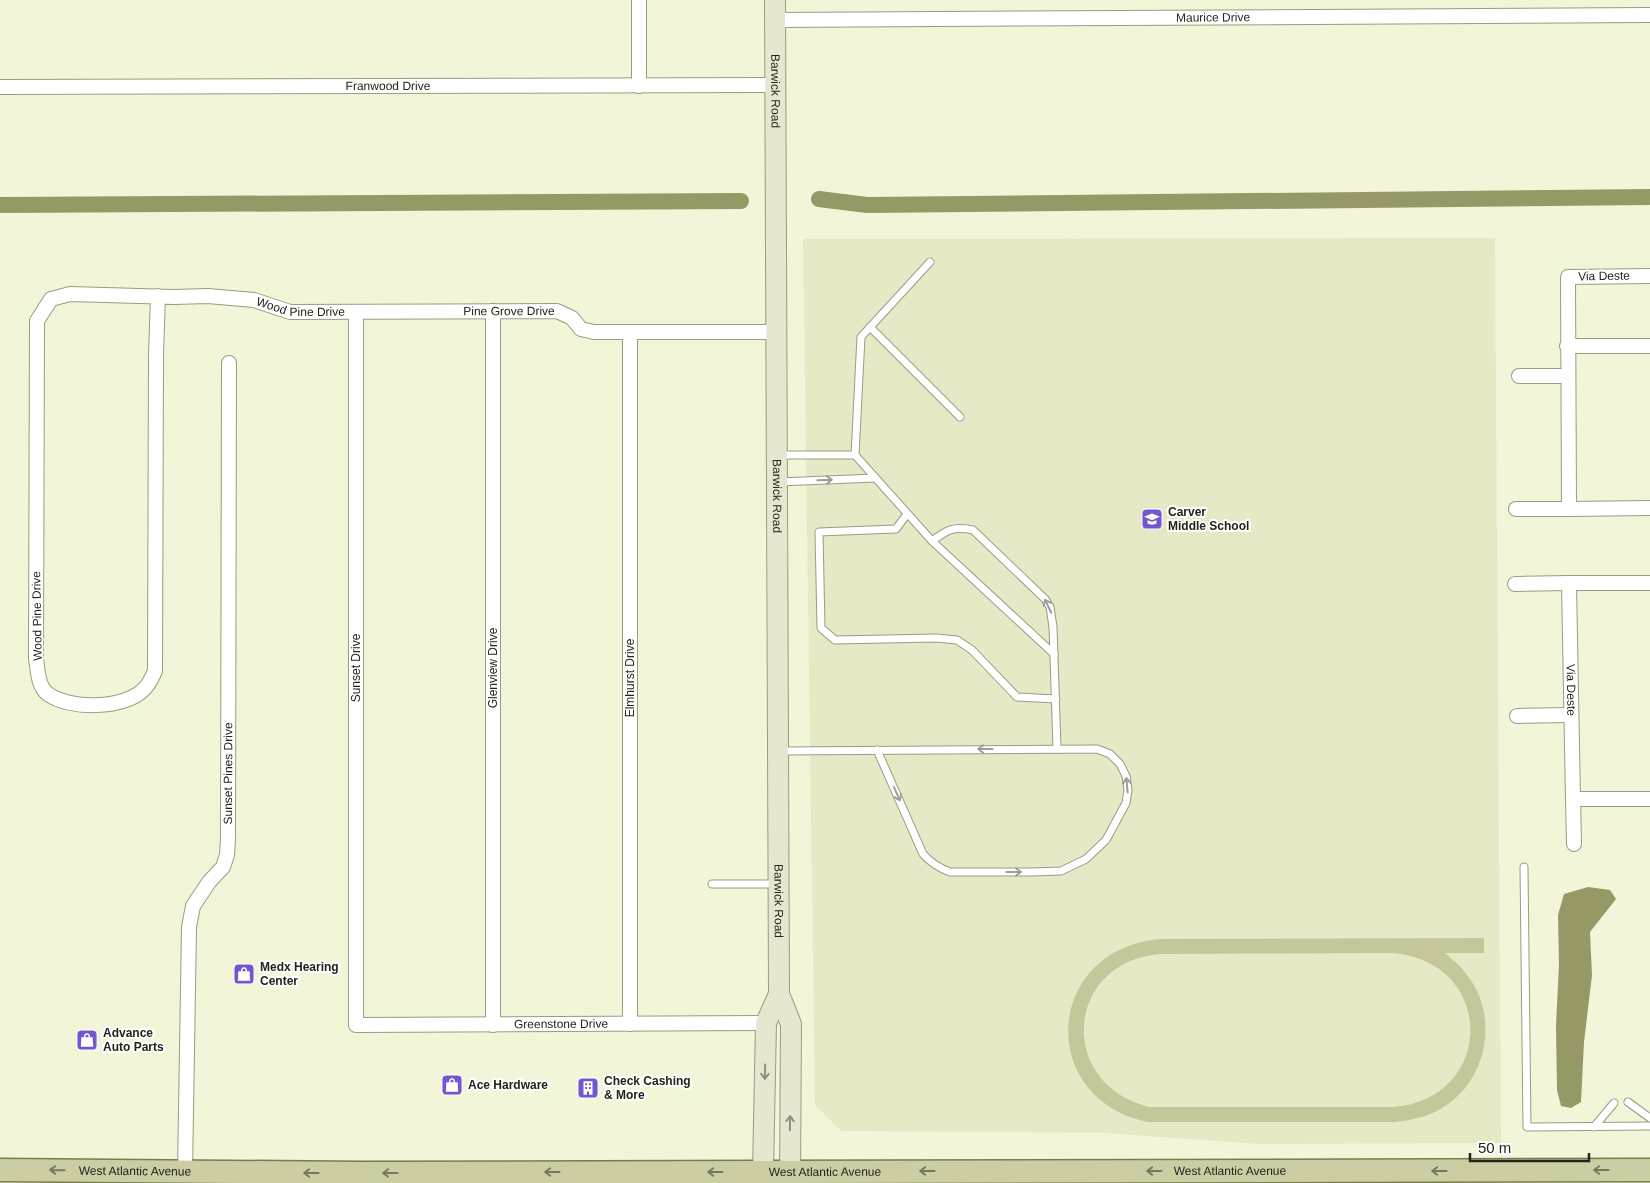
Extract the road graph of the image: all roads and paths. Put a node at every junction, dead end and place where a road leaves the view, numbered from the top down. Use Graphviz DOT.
graph roads {
  1 [pos="639,0"];
  2 [pos="775,0"];
  3 [pos="1650,15"];
  4 [pos="775,20"];
  5 [pos="775,85"];
  6 [pos="639,86"];
  7 [pos="0,87"];
  8 [pos="930,262"];
  9 [pos="1650,276"];
  10 [pos="158,296"];
  11 [pos="493,311"];
  12 [pos="356,312"];
  13 [pos="870,327"];
  14 [pos="630,332"];
  15 [pos="775,332"];
  16 [pos="1567,346"];
  17 [pos="1650,346"];
  18 [pos="229,363"];
  19 [pos="1520,376"];
  20 [pos="1568,376"];
  21 [pos="960,417"];
  22 [pos="776,455"];
  23 [pos="855,455"];
  24 [pos="875,478"];
  25 [pos="776,482"];
  26 [pos="1650,508"];
  27 [pos="1516,509"];
  28 [pos="1569,509"];
  29 [pos="908,514"];
  30 [pos="932,542"];
  31 [pos="1569,583"];
  32 [pos="1650,583"];
  33 [pos="1515,584"];
  34 [pos="1054,654"];
  35 [pos="1056,699"];
  36 [pos="1571,715"];
  37 [pos="1517,716"];
  38 [pos="1057,749"];
  39 [pos="878,750"];
  40 [pos="778,751"];
  41 [pos="1573,799"];
  42 [pos="1650,799"];
  43 [pos="1574,844"];
  44 [pos="1524,867"];
  45 [pos="712,884"];
  46 [pos="779,884"];
  47 [pos="779,994"];
  48 [pos="766,1023"];
  49 [pos="630,1024"];
  50 [pos="356,1025"];
  51 [pos="493,1025"];
  52 [pos="1628,1102"];
  53 [pos="1614,1103"];
  54 [pos="1650,1118"];
  55 [pos="1650,1126"];
  56 [pos="1594,1127"];
  57 [pos="0,1170"];
  58 [pos="1650,1170"];
  59 [pos="177,1177"];
  60 [pos="762,1177"];
  61 [pos="790,1177"];
  62 [pos="221,1178"];
  1 -- 6 [label="street"];
  2 -- 4 [label="street, Barwick Road"];
  3 -- 4 [label="street, Maurice Drive"];
  4 -- 5 [label="street, Barwick Road"];
  5 -- 6 [label="street, Franwood Drive"];
  5 -- 15 [label="street, Barwick Road"];
  6 -- 7 [label="street, Franwood Drive"];
  8 -- 13 [label="lane"];
  9 -- 16 [label="street, Via Deste"];
  10 -- 10 [label="street, Wood Pine Drive"];
  10 -- 12 [label="street, Wood Pine Drive"];
  11 -- 12 [label="street, Pine Grove Drive"];
  11 -- 14 [label="street, Pine Grove Drive"];
  11 -- 51 [label="street, Glenview Drive"];
  12 -- 50 [label="street, Sunset Drive"];
  13 -- 21 [label="lane"];
  13 -- 23 [label="lane"];
  14 -- 15 [label="street, Pine Grove Drive"];
  14 -- 49 [label="street, Elmhurst Drive"];
  15 -- 22 [label="street, Barwick Road"];
  16 -- 17 [label="street"];
  16 -- 20 [label="street, Via Deste"];
  18 -- 59 [label="street, Sunset Pines Drive"];
  19 -- 20 [label="street"];
  20 -- 28 [label="street, Via Deste"];
  22 -- 23 [label="lane"];
  22 -- 25 [label="street, Barwick Road"];
  23 -- 24 [label="lane"];
  25 -- 24 [label="lane, one-way"];
  24 -- 29 [label="lane"];
  25 -- 40 [label="street, Barwick Road"];
  26 -- 28 [label="street"];
  27 -- 28 [label="street"];
  29 -- 30 [label="lane"];
  29 -- 35 [label="lane"];
  30 -- 34 [label="lane"];
  34 -- 30 [label="lane, one-way"];
  31 -- 32 [label="street"];
  31 -- 33 [label="street"];
  31 -- 36 [label="street, Via Deste"];
  34 -- 35 [label="lane"];
  35 -- 38 [label="lane"];
  36 -- 37 [label="street"];
  36 -- 41 [label="street, Via Deste"];
  38 -- 39 [label="lane, one-way"];
  39 -- 38 [label="lane, one-way"];
  39 -- 40 [label="lane"];
  40 -- 46 [label="street, Barwick Road"];
  41 -- 42 [label="street"];
  41 -- 43 [label="street, Via Deste"];
  44 -- 56 [label="lane"];
  45 -- 46 [label="lane"];
  46 -- 47 [label="street, Barwick Road"];
  47 -- 48 [label="street, Barwick Road"];
  61 -- 47 [label="street, Barwick Road, one-way"];
  48 -- 49 [label="street, Greenstone Drive"];
  48 -- 60 [label="street, Barwick Road, one-way"];
  49 -- 51 [label="street, Greenstone Drive"];
  50 -- 51 [label="street, Greenstone Drive"];
  52 -- 54 [label="lane"];
  53 -- 56 [label="lane"];
  55 -- 56 [label="lane"];
  59 -- 57 [label="main road, West Atlantic Avenue, one-way"];
  58 -- 61 [label="main road, West Atlantic Avenue, one-way"];
  59 -- 62 [label="main road, West Atlantic Avenue"];
  60 -- 61 [label="main road, West Atlantic Avenue"];
  60 -- 62 [label="main road, West Atlantic Avenue, one-way"];
}
